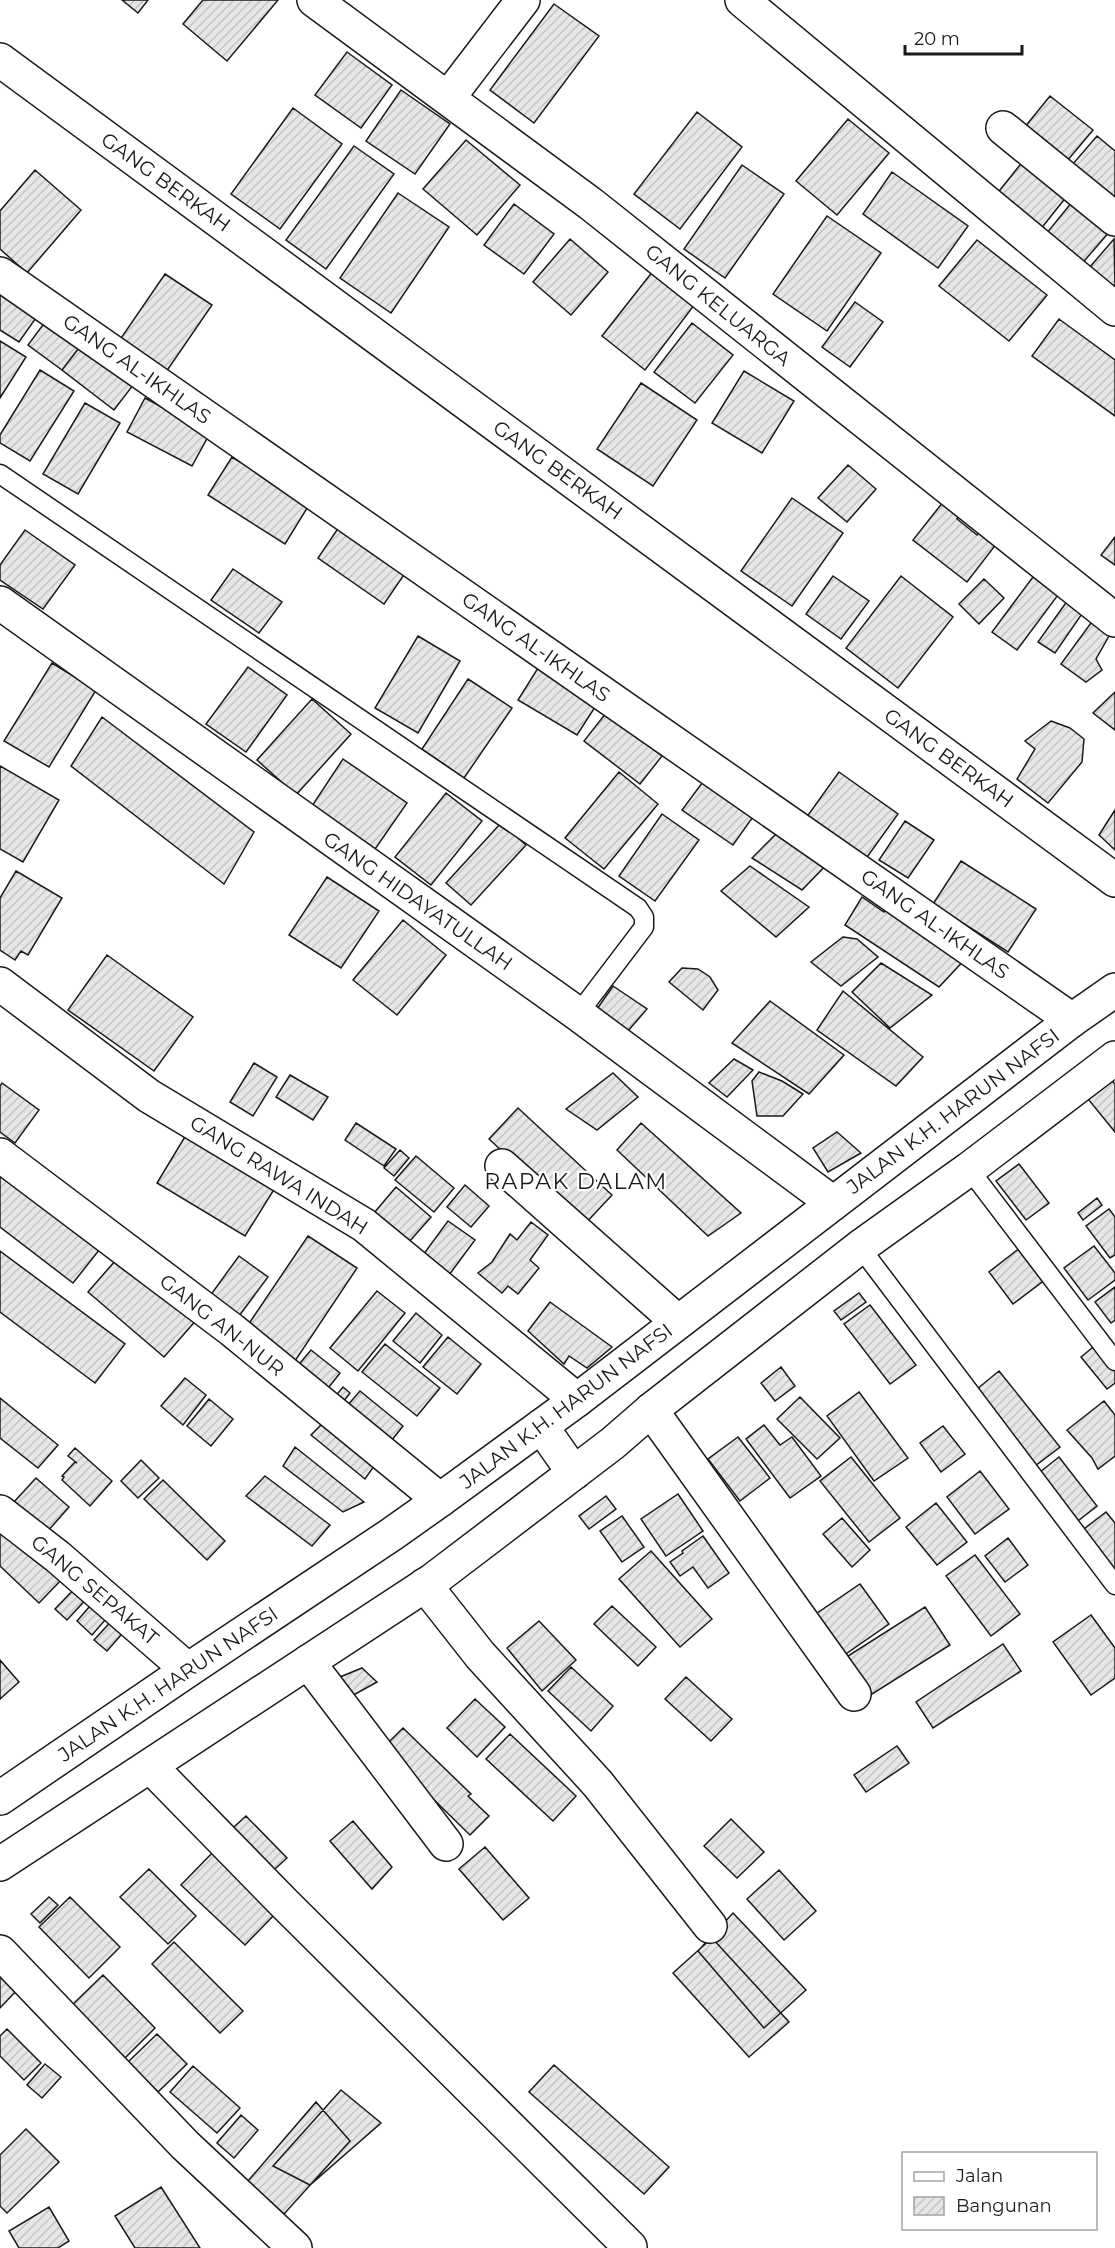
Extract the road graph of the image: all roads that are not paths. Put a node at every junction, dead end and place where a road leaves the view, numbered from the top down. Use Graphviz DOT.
graph roads {
  1 [pos="314,0"];
  2 [pos="523,0"];
  3 [pos="742,0"];
  4 [pos="0,60"];
  5 [pos="448,98"];
  6 [pos="1003,128"];
  7 [pos="1115,219"];
  8 [pos="0,274"];
  9 [pos="1115,309"];
  10 [pos="0,474"];
  11 [pos="0,603"];
  12 [pos="1115,620"];
  13 [pos="1115,880"];
  14 [pos="0,984"];
  15 [pos="1115,990"];
  16 [pos="578,1014"];
  17 [pos="1072,1020"];
  18 [pos="1115,1058"];
  19 [pos="0,1155"];
  20 [pos="502,1166"];
  21 [pos="969,1168"];
  22 [pos="833,1203"];
  23 [pos="860,1247"];
  24 [pos="678,1322"];
  25 [pos="1115,1361"];
  26 [pos="577,1400"];
  27 [pos="651,1410"];
  28 [pos="541,1426"];
  29 [pos="574,1473"];
  30 [pos="440,1500"];
  31 [pos="0,1512"];
  32 [pos="1115,1585"];
  33 [pos="425,1586"];
  34 [pos="308,1662"];
  35 [pos="188,1670"];
  36 [pos="854,1694"];
  37 [pos="151,1767"];
  38 [pos="3,1792"];
  39 [pos="446,1844"];
  40 [pos="0,1864"];
  41 [pos="710,1926"];
  42 [pos="0,1952"];
  43 [pos="630,2247"];
  44 [pos="295,2248"];
  1 -- 5 [label="street, GANG KELUARGA"];
  2 -- 5 [label="street"];
  3 -- 9 [label="street"];
  4 -- 13 [label="street, GANG BERKAH"];
  5 -- 12 [label="street, GANG KELUARGA"];
  6 -- 7 [label="street"];
  8 -- 17 [label="street, GANG AL-IKHLAS"];
  10 -- 16 [label="lane"];
  11 -- 16 [label="street, GANG HIDAYATULLAH"];
  14 -- 26 [label="street, GANG RAWA INDAH"];
  15 -- 17 [label="street, JALAN K.H. HARUN NAFSI"];
  16 -- 22 [label="street, GANG HIDAYATULLAH"];
  17 -- 22 [label="street, JALAN K.H. HARUN NAFSI"];
  18 -- 21 [label="street"];
  19 -- 30 [label="street, GANG AN-NUR"];
  20 -- 24 [label="street"];
  21 -- 23 [label="street"];
  21 -- 25 [label="lane"];
  22 -- 24 [label="street, JALAN K.H. HARUN NAFSI"];
  23 -- 27 [label="street"];
  23 -- 32 [label="lane"];
  24 -- 26 [label="street, JALAN K.H. HARUN NAFSI"];
  26 -- 28 [label="street, JALAN K.H. HARUN NAFSI"];
  27 -- 29 [label="street"];
  27 -- 36 [label="street"];
  28 -- 29 [label="street"];
  28 -- 30 [label="street, JALAN K.H. HARUN NAFSI"];
  29 -- 33 [label="street"];
  30 -- 35 [label="street, JALAN K.H. HARUN NAFSI"];
  31 -- 35 [label="street, GANG SEPAKAT"];
  33 -- 34 [label="street"];
  33 -- 41 [label="street"];
  34 -- 37 [label="street"];
  34 -- 39 [label="street"];
  35 -- 38 [label="street, JALAN K.H. HARUN NAFSI"];
  37 -- 40 [label="street"];
  37 -- 43 [label="street"];
  42 -- 44 [label="street"];
}
